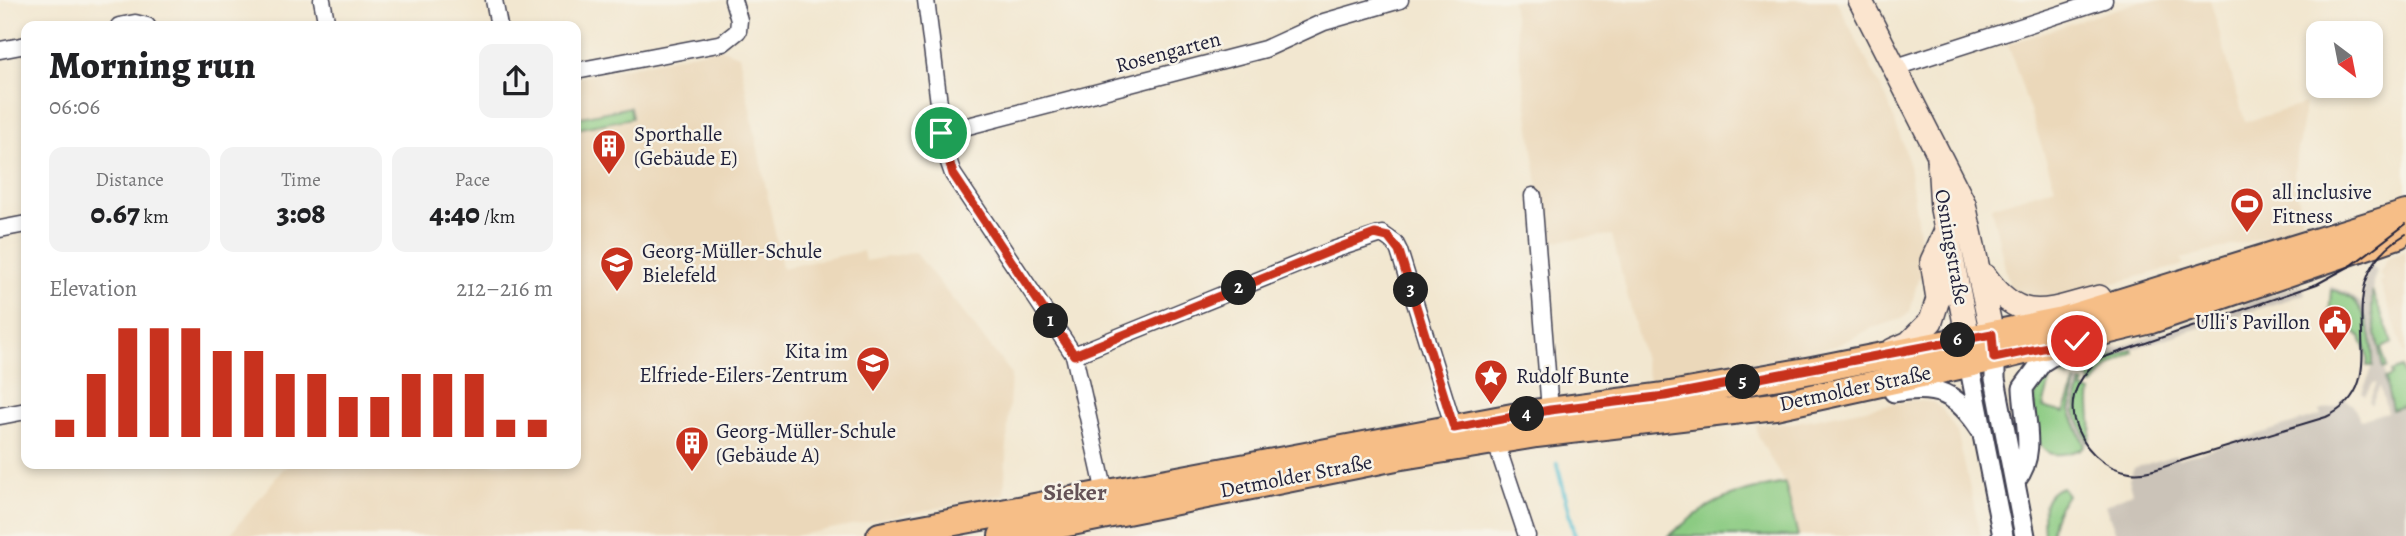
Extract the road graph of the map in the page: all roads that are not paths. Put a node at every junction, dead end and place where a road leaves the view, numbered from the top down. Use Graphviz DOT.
graph roads {
  1 [pos="321,0"];
  2 [pos="494,0"];
  3 [pos="733,0"];
  4 [pos="926,0"];
  5 [pos="1400,0"];
  6 [pos="1860,0"];
  7 [pos="2104,0"];
  8 [pos="326,21"];
  9 [pos="498,21"];
  10 [pos="21,46"];
  11 [pos="0,50"];
  12 [pos="1896,67"];
  13 [pos="581,70"];
  14 [pos="941,133"];
  15 [pos="1939,155"];
  16 [pos="1533,196"];
  17 [pos="2406,214"];
  18 [pos="21,225"];
  19 [pos="0,229"];
  20 [pos="1946,230"];
  21 [pos="2406,233"];
  22 [pos="1980,268"];
  23 [pos="2184,285"];
  24 [pos="2077,341"];
  25 [pos="1981,349"];
  26 [pos="1074,355"];
  27 [pos="1876,357"];
  28 [pos="1775,406"];
  29 [pos="1550,410"];
  30 [pos="21,412"];
  31 [pos="0,416"];
  32 [pos="1454,428"];
  33 [pos="1981,430"];
  34 [pos="1495,440"];
  35 [pos="2016,480"];
  36 [pos="1105,493"];
  37 [pos="880,536"];
  38 [pos="1002,536"];
  39 [pos="1527,536"];
  40 [pos="2003,536"];
  41 [pos="2025,536"];
  1 -- 8 [label="street"];
  2 -- 9 [label="street"];
  3 -- 13 [label="street"];
  4 -- 14 [label="street"];
  5 -- 14 [label="street, Rosengarten"];
  6 -- 12 [label="main road, Osningstraße"];
  7 -- 12 [label="street"];
  10 -- 11 [label="street"];
  12 -- 15 [label="main road, Osningstraße"];
  14 -- 26 [label="street"];
  15 -- 20 [label="main road, Osningstraße"];
  15 -- 22 [label="main road, Osningstraße"];
  16 -- 29 [label="street"];
  17 -- 23 [label="main road, Detmolder Straße"];
  18 -- 19 [label="street"];
  20 -- 25 [label="main road, Osningstraße"];
  20 -- 27 [label="main road"];
  21 -- 24 [label="main road, Detmolder Straße"];
  22 -- 23 [label="main road"];
  22 -- 25 [label="main road, Osningstraße"];
  23 -- 25 [label="main road, Detmolder Straße"];
  24 -- 25 [label="main road, Detmolder Straße"];
  24 -- 35 [label="street"];
  25 -- 27 [label="main road, Detmolder Straße"];
  25 -- 28 [label="main road, Detmolder Straße"];
  25 -- 33 [label="street"];
  25 -- 35 [label="street"];
  26 -- 32 [label="street"];
  26 -- 36 [label="street"];
  27 -- 29 [label="main road, Detmolder Straße"];
  28 -- 33 [label="street"];
  28 -- 34 [label="main road, Detmolder Straße"];
  29 -- 32 [label="main road, Detmolder Straße"];
  30 -- 31 [label="street"];
  32 -- 36 [label="main road, Detmolder Straße"];
  33 -- 40 [label="street"];
  34 -- 38 [label="main road, Detmolder Straße"];
  34 -- 39 [label="street"];
  35 -- 41 [label="street"];
  36 -- 37 [label="main road, Detmolder Straße"];
}
